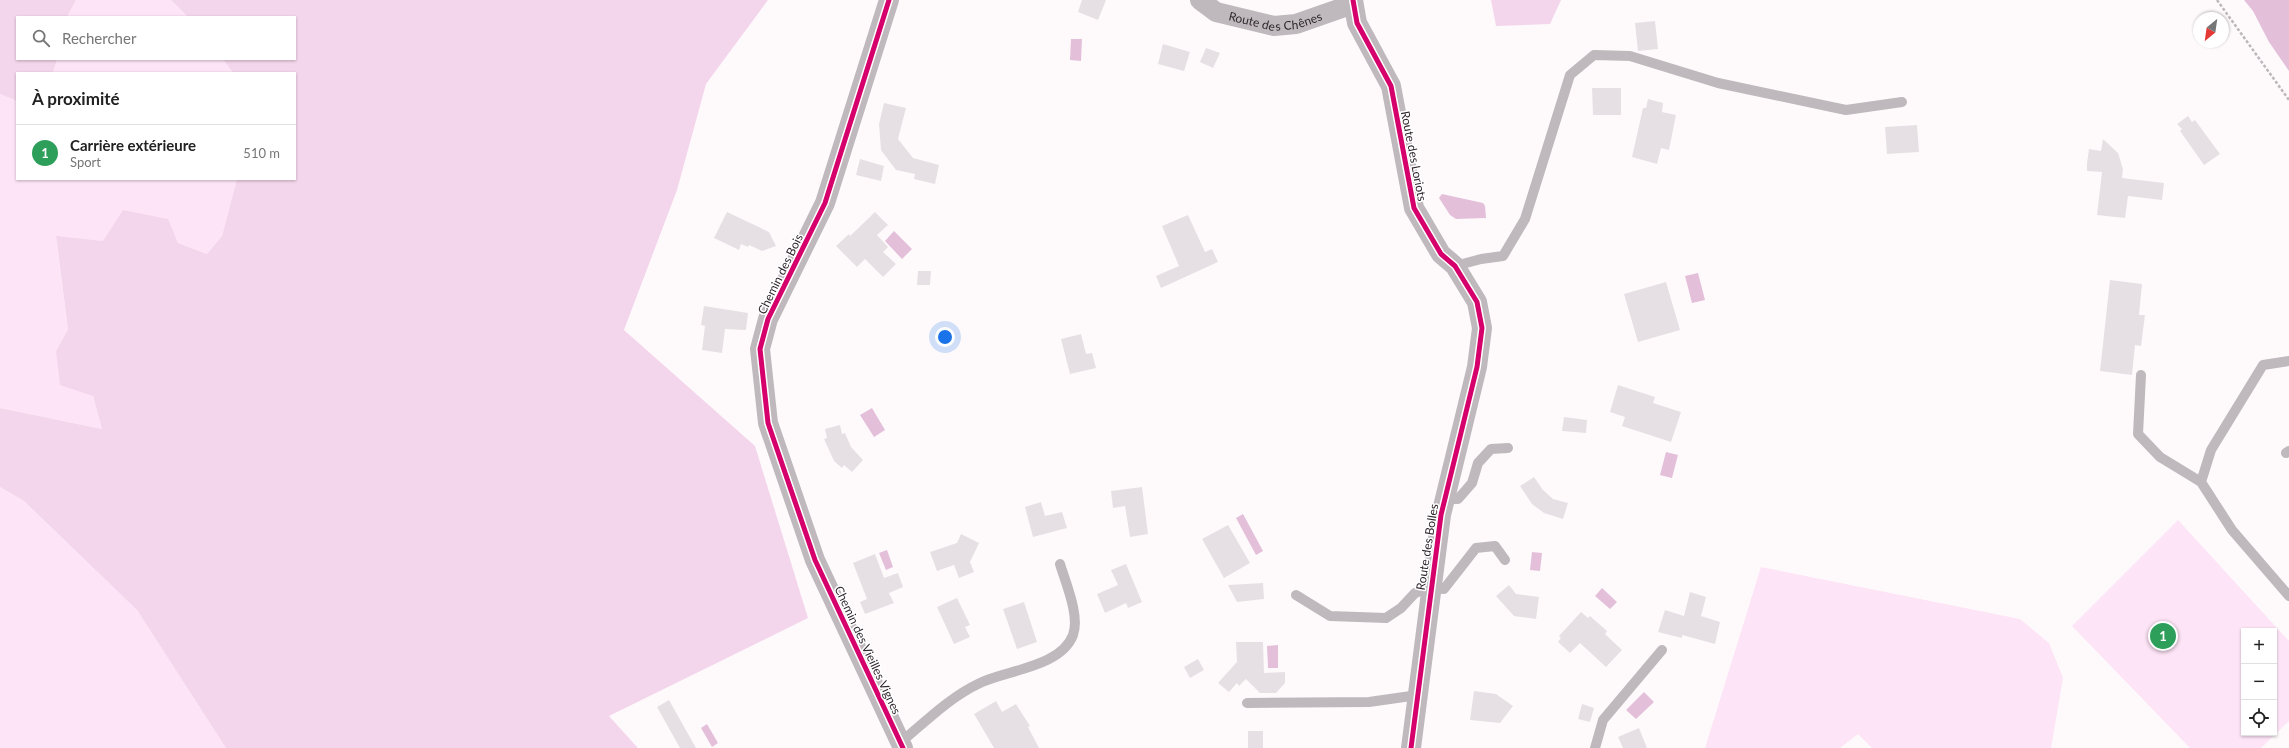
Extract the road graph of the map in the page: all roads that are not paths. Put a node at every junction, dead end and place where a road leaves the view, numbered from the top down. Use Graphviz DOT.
graph roads {
  1 [pos="889,0"];
  2 [pos="1200,0"];
  3 [pos="1353,2"];
  4 [pos="1902,102"];
  5 [pos="1455,266"];
  6 [pos="1482,328"];
  7 [pos="2289,361"];
  8 [pos="2141,375"];
  9 [pos="1508,448"];
  10 [pos="2201,482"];
  11 [pos="1445,499"];
  12 [pos="815,560"];
  13 [pos="1505,560"];
  14 [pos="1060,564"];
  15 [pos="1430,588"];
  16 [pos="1296,595"];
  17 [pos="2289,596"];
  18 [pos="1662,650"];
  19 [pos="1418,694"];
  20 [pos="1247,703"];
  21 [pos="901,746"];
  22 [pos="1410,748"];
  23 [pos="1594,748"];
  1 -- 12 [label="street, Chemin des Bois"];
  2 -- 3 [label="street, Route des Chênes"];
  3 -- 5 [label="street, Route des Loriots"];
  4 -- 5 [label="lane"];
  5 -- 6 [label="street, Route des Loriots"];
  6 -- 11 [label="street, Route des Bolles"];
  7 -- 10 [label="lane"];
  8 -- 10 [label="lane"];
  9 -- 11 [label="lane"];
  10 -- 17 [label="lane"];
  11 -- 15 [label="street, Route des Bolles"];
  12 -- 21 [label="street, Chemin des Vieilles Vignes"];
  13 -- 15 [label="lane"];
  14 -- 21 [label="lane"];
  15 -- 16 [label="lane"];
  15 -- 19 [label="street, Route des Bolles"];
  18 -- 23 [label="lane"];
  19 -- 20 [label="lane"];
  19 -- 22 [label="street, Route des Bolles"];
}
